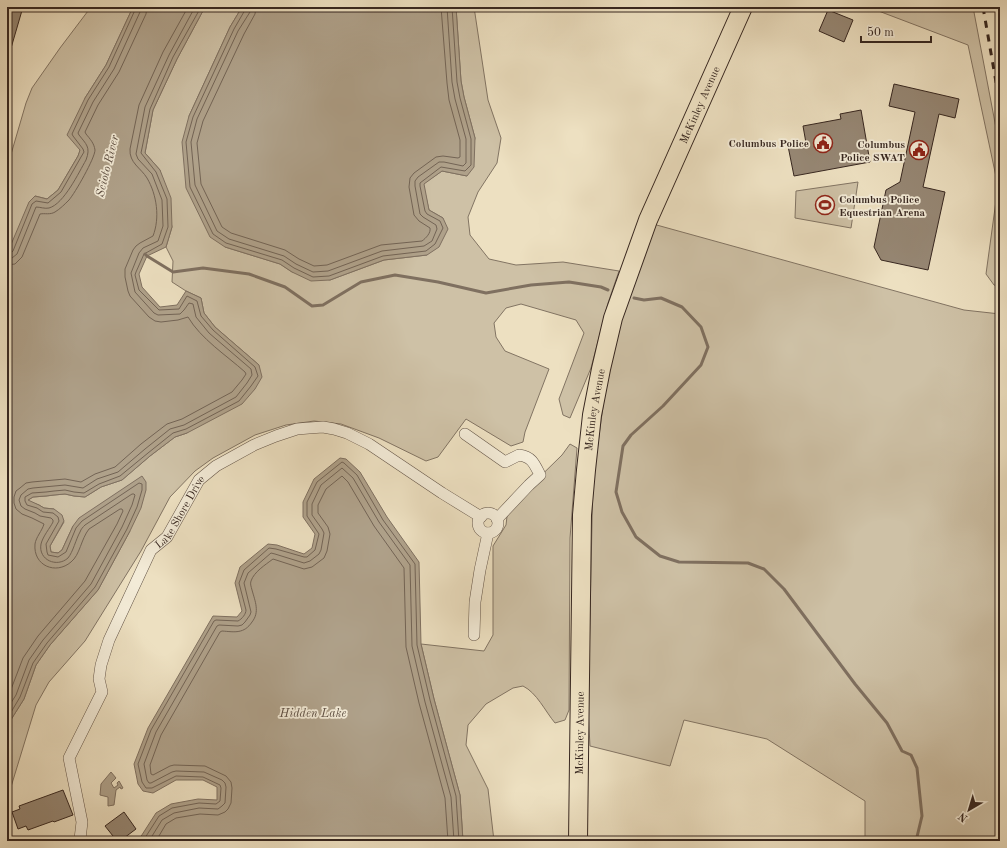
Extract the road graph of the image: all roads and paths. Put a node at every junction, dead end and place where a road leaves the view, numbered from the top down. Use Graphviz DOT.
graph roads {
  1 [pos="743,7"];
  2 [pos="465,434"];
  3 [pos="480,517"];
  4 [pos="497,519"];
  5 [pos="488,533"];
  6 [pos="474,635"];
  7 [pos="80,839"];
  8 [pos="578,841"];
  1 -- 8 [label="main road, McKinley Avenue"];
  2 -- 4 [label="street"];
  3 -- 4 [label="street, Lake Shore Drive"];
  3 -- 5 [label="street"];
  3 -- 7 [label="street, Lake Shore Drive"];
  4 -- 5 [label="street"];
  5 -- 6 [label="street"];
}
